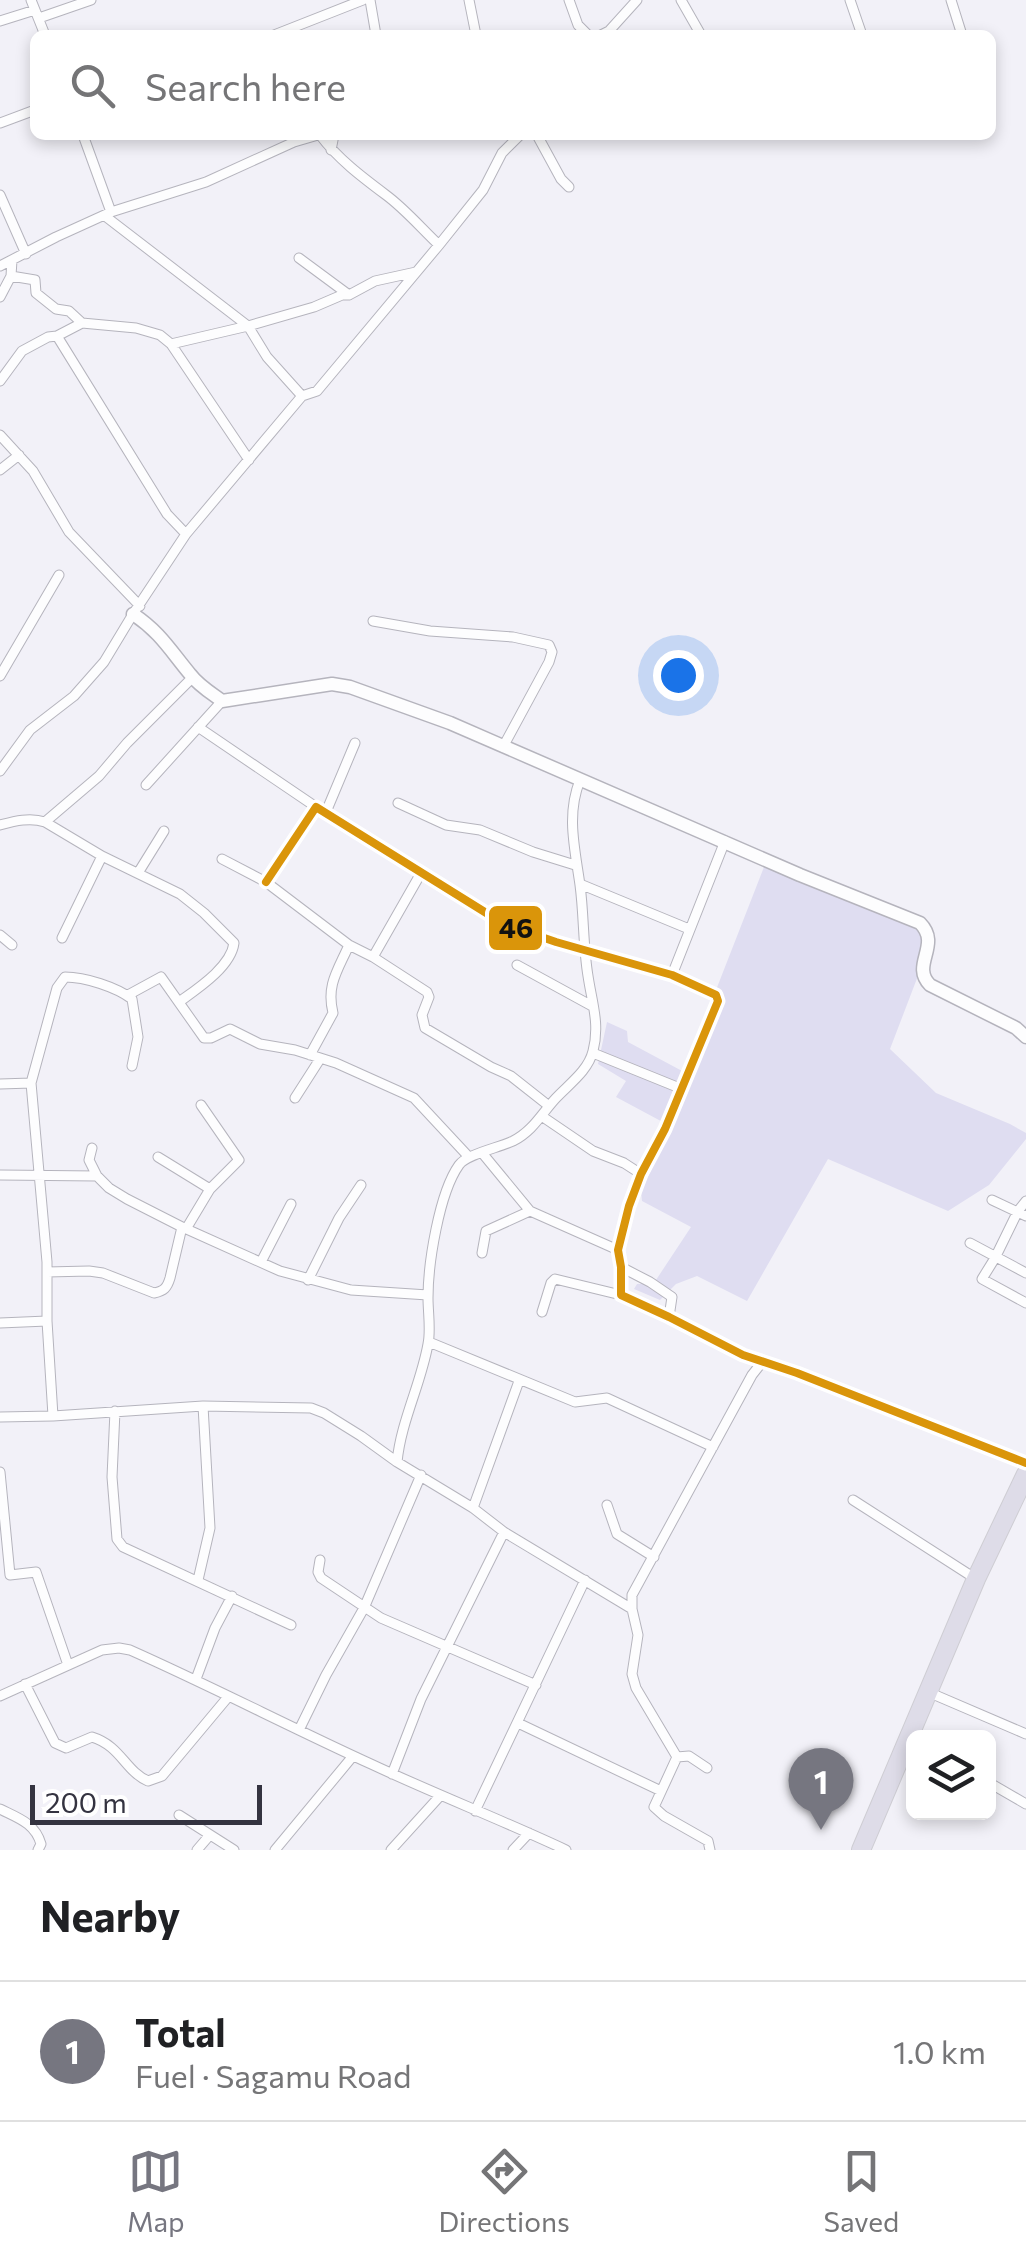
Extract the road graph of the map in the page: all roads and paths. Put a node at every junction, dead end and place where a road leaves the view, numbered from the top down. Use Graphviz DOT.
graph roads {
  1 [pos="92,0"];
  2 [pos="366,0"];
  3 [pos="469,0"];
  4 [pos="569,0"];
  5 [pos="637,0"];
  6 [pos="681,0"];
  7 [pos="850,0"];
  8 [pos="951,0"];
  9 [pos="35,9"];
  10 [pos="0,21"];
  11 [pos="287,30"];
  12 [pos="375,30"];
  13 [pos="475,30"];
  14 [pos="583,30"];
  15 [pos="610,30"];
  16 [pos="697,30"];
  17 [pos="860,30"];
  18 [pos="960,30"];
  19 [pos="30,112"];
  20 [pos="0,123"];
  21 [pos="85,140"];
  22 [pos="301,140"];
  23 [pos="323,140"];
  24 [pos="333,140"];
  25 [pos="515,140"];
  26 [pos="540,140"];
  27 [pos="331,150"];
  28 [pos="569,187"];
  29 [pos="0,196"];
  30 [pos="108,214"];
  31 [pos="440,245"];
  32 [pos="26,254"];
  33 [pos="299,258"];
  34 [pos="12,260"];
  35 [pos="0,266"];
  36 [pos="416,272"];
  37 [pos="10,276"];
  38 [pos="348,296"];
  39 [pos="0,297"];
  40 [pos="82,323"];
  41 [pos="248,326"];
  42 [pos="57,336"];
  43 [pos="171,344"];
  44 [pos="0,381"];
  45 [pos="302,396"];
  46 [pos="0,435"];
  47 [pos="19,455"];
  48 [pos="249,460"];
  49 [pos="0,470"];
  50 [pos="186,534"];
  51 [pos="60,575"];
  52 [pos="136,610"];
  53 [pos="373,621"];
  54 [pos="0,676"];
  55 [pos="192,678"];
  56 [pos="222,701"];
  57 [pos="198,728"];
  58 [pos="355,743"];
  59 [pos="503,748"];
  60 [pos="0,770"];
  61 [pos="580,780"];
  62 [pos="146,785"];
  63 [pos="398,804"];
  64 [pos="321,810"];
  65 [pos="45,822"];
  66 [pos="0,826"];
  67 [pos="164,831"];
  68 [pos="725,841"];
  69 [pos="102,856"];
  70 [pos="222,858"];
  71 [pos="575,864"];
  72 [pos="138,872"];
  73 [pos="421,874"];
  74 [pos="266,882"];
  75 [pos="580,884"];
  76 [pos="689,929"];
  77 [pos="0,936"];
  78 [pos="62,938"];
  79 [pos="12,945"];
  80 [pos="349,945"];
  81 [pos="584,949"];
  82 [pos="373,957"];
  83 [pos="516,965"];
  84 [pos="672,975"];
  85 [pos="128,995"];
  86 [pos="178,1002"];
  87 [pos="592,1006"];
  88 [pos="1026,1037"];
  89 [pos="592,1054"];
  90 [pos="315,1057"];
  91 [pos="132,1066"];
  92 [pos="32,1083"];
  93 [pos="0,1084"];
  94 [pos="682,1089"];
  95 [pos="295,1098"];
  96 [pos="201,1105"];
  97 [pos="549,1106"];
  98 [pos="543,1117"];
  99 [pos="92,1148"];
  100 [pos="483,1154"];
  101 [pos="468,1156"];
  102 [pos="158,1157"];
  103 [pos="38,1174"];
  104 [pos="641,1174"];
  105 [pos="0,1175"];
  106 [pos="97,1176"];
  107 [pos="361,1185"];
  108 [pos="210,1189"];
  109 [pos="992,1200"];
  110 [pos="1026,1201"];
  111 [pos="291,1204"];
  112 [pos="530,1210"];
  113 [pos="1022,1214"];
  114 [pos="184,1228"];
  115 [pos="970,1243"];
  116 [pos="618,1250"];
  117 [pos="482,1253"];
  118 [pos="995,1258"];
  119 [pos="261,1262"];
  120 [pos="621,1268"];
  121 [pos="1025,1269"];
  122 [pos="47,1272"];
  123 [pos="308,1280"];
  124 [pos="428,1295"];
  125 [pos="621,1296"];
  126 [pos="1026,1303"];
  127 [pos="542,1312"];
  128 [pos="669,1317"];
  129 [pos="47,1321"];
  130 [pos="0,1323"];
  131 [pos="429,1342"];
  132 [pos="763,1361"];
  133 [pos="519,1381"];
  134 [pos="203,1406"];
  135 [pos="114,1411"];
  136 [pos="53,1416"];
  137 [pos="0,1417"];
  138 [pos="399,1438"];
  139 [pos="714,1447"];
  140 [pos="379,1448"];
  141 [pos="397,1462"];
  142 [pos="1026,1463"];
  143 [pos="0,1472"];
  144 [pos="1026,1474"];
  145 [pos="421,1475"];
  146 [pos="852,1500"];
  147 [pos="607,1505"];
  148 [pos="473,1508"];
  149 [pos="2,1517"];
  150 [pos="504,1532"];
  151 [pos="654,1557"];
  152 [pos="320,1560"];
  153 [pos="976,1579"];
  154 [pos="198,1580"];
  155 [pos="585,1580"];
  156 [pos="232,1596"];
  157 [pos="364,1608"];
  158 [pos="632,1610"];
  159 [pos="291,1625"];
  160 [pos="448,1646"];
  161 [pos="68,1664"];
  162 [pos="196,1679"];
  163 [pos="25,1684"];
  164 [pos="536,1685"];
  165 [pos="928,1692"];
  166 [pos="0,1696"];
  167 [pos="228,1697"];
  168 [pos="518,1723"];
  169 [pos="299,1730"];
  170 [pos="914,1730"];
  171 [pos="1026,1734"];
  172 [pos="906,1749"];
  173 [pos="353,1756"];
  174 [pos="678,1758"];
  175 [pos="707,1768"];
  176 [pos="392,1774"];
  177 [pos="996,1787"];
  178 [pos="661,1791"];
  179 [pos="440,1796"];
  180 [pos="1026,1804"];
  181 [pos="0,1808"];
  182 [pos="474,1811"];
  183 [pos="178,1815"];
  184 [pos="529,1832"];
  185 [pos="209,1836"];
  186 [pos="38,1850"];
  187 [pos="197,1850"];
  188 [pos="234,1850"];
  189 [pos="275,1850"];
  190 [pos="391,1850"];
  191 [pos="513,1850"];
  192 [pos="566,1850"];
  193 [pos="710,1850"];
  194 [pos="861,1850"];
  1 -- 9 [label="street"];
  2 -- 11 [label="street"];
  2 -- 12 [label="street"];
  3 -- 13 [label="street"];
  4 -- 14 [label="street"];
  5 -- 15 [label="street"];
  6 -- 16 [label="street"];
  7 -- 17 [label="street"];
  8 -- 18 [label="street"];
  9 -- 10 [label="street"];
  19 -- 20 [label="street"];
  21 -- 30 [label="street"];
  22 -- 30 [label="street"];
  23 -- 27 [label="street"];
  24 -- 27 [label="street"];
  25 -- 31 [label="street"];
  26 -- 28 [label="street"];
  27 -- 31 [label="street"];
  29 -- 32 [label="street"];
  30 -- 32 [label="street"];
  30 -- 41 [label="street"];
  31 -- 36 [label="street"];
  32 -- 34 [label="street"];
  33 -- 38 [label="street"];
  34 -- 35 [label="street"];
  34 -- 37 [label="street"];
  36 -- 38 [label="street"];
  36 -- 45 [label="street"];
  37 -- 39 [label="street"];
  37 -- 40 [label="street"];
  38 -- 41 [label="street"];
  40 -- 42 [label="street"];
  40 -- 43 [label="street"];
  41 -- 43 [label="street"];
  41 -- 45 [label="street"];
  42 -- 44 [label="street"];
  42 -- 50 [label="street"];
  43 -- 48 [label="street"];
  45 -- 48 [label="street"];
  46 -- 47 [label="street"];
  47 -- 49 [label="street"];
  47 -- 52 [label="street"];
  48 -- 50 [label="street"];
  50 -- 52 [label="street"];
  51 -- 54 [label="street"];
  52 -- 55 [label="street"];
  52 -- 60 [label="street"];
  53 -- 59 [label="street"];
  55 -- 56 [label="street"];
  55 -- 65 [label="street"];
  56 -- 57 [label="street"];
  56 -- 59 [label="street"];
  57 -- 62 [label="street"];
  57 -- 64 [label="street"];
  58 -- 64 [label="street"];
  59 -- 61 [label="street"];
  61 -- 68 [label="street"];
  61 -- 71 [label="street"];
  63 -- 71 [label="street"];
  64 -- 73 [label="street"];
  64 -- 74 [label="street"];
  65 -- 66 [label="street"];
  65 -- 69 [label="street"];
  67 -- 72 [label="street"];
  68 -- 76 [label="street"];
  68 -- 88 [label="street"];
  69 -- 72 [label="street"];
  69 -- 78 [label="street"];
  70 -- 74 [label="street"];
  71 -- 75 [label="street"];
  72 -- 86 [label="street"];
  73 -- 81 [label="street"];
  73 -- 82 [label="street"];
  74 -- 80 [label="street"];
  75 -- 76 [label="street"];
  75 -- 81 [label="street"];
  76 -- 84 [label="street"];
  77 -- 79 [label="street"];
  80 -- 82 [label="street"];
  80 -- 90 [label="street"];
  81 -- 84 [label="street"];
  81 -- 87 [label="street"];
  82 -- 97 [label="street"];
  83 -- 87 [label="street"];
  84 -- 94 [label="street"];
  85 -- 86 [label="street"];
  85 -- 91 [label="street"];
  85 -- 92 [label="street"];
  86 -- 90 [label="street"];
  87 -- 89 [label="street"];
  89 -- 94 [label="street"];
  89 -- 97 [label="street"];
  90 -- 95 [label="street"];
  90 -- 101 [label="street"];
  92 -- 93 [label="street"];
  92 -- 103 [label="street"];
  94 -- 104 [label="street"];
  96 -- 108 [label="street"];
  97 -- 98 [label="street"];
  98 -- 100 [label="street"];
  98 -- 104 [label="street"];
  99 -- 106 [label="street"];
  100 -- 101 [label="street"];
  100 -- 112 [label="street"];
  101 -- 124 [label="street"];
  102 -- 108 [label="street"];
  103 -- 105 [label="street"];
  103 -- 106 [label="street"];
  103 -- 122 [label="street"];
  104 -- 116 [label="street"];
  106 -- 114 [label="street"];
  107 -- 123 [label="street"];
  108 -- 114 [label="street"];
  109 -- 113 [label="street"];
  110 -- 113 [label="street"];
  111 -- 119 [label="street"];
  112 -- 116 [label="street"];
  112 -- 117 [label="street"];
  113 -- 118 [label="street"];
  114 -- 119 [label="street"];
  114 -- 122 [label="street"];
  115 -- 118 [label="street"];
  116 -- 120 [label="street"];
  118 -- 121 [label="street"];
  118 -- 126 [label="street"];
  119 -- 123 [label="street"];
  120 -- 125 [label="street"];
  120 -- 128 [label="street"];
  122 -- 129 [label="street"];
  123 -- 124 [label="street"];
  124 -- 131 [label="street"];
  125 -- 127 [label="street"];
  125 -- 128 [label="street"];
  128 -- 132 [label="street"];
  129 -- 130 [label="street"];
  129 -- 136 [label="street"];
  131 -- 133 [label="street"];
  131 -- 138 [label="street"];
  132 -- 139 [label="street"];
  132 -- 142 [label="street"];
  133 -- 139 [label="street"];
  133 -- 148 [label="street"];
  134 -- 135 [label="street"];
  134 -- 140 [label="street"];
  134 -- 154 [label="street"];
  135 -- 136 [label="street"];
  135 -- 154 [label="street"];
  136 -- 137 [label="street"];
  138 -- 140 [label="street"];
  138 -- 141 [label="street"];
  139 -- 151 [label="street"];
  140 -- 141 [label="street"];
  141 -- 145 [label="street"];
  143 -- 149 [label="street"];
  144 -- 153 [label="highway"];
  145 -- 148 [label="street"];
  145 -- 157 [label="street"];
  146 -- 153 [label="street"];
  147 -- 151 [label="street"];
  148 -- 150 [label="street"];
  149 -- 161 [label="street"];
  150 -- 155 [label="street"];
  150 -- 160 [label="street"];
  151 -- 158 [label="street"];
  152 -- 157 [label="street"];
  153 -- 165 [label="highway"];
  154 -- 156 [label="street"];
  155 -- 158 [label="street"];
  155 -- 164 [label="street"];
  156 -- 159 [label="street"];
  156 -- 162 [label="street"];
  157 -- 160 [label="street"];
  157 -- 169 [label="street"];
  158 -- 174 [label="street"];
  160 -- 164 [label="street"];
  160 -- 176 [label="street"];
  161 -- 162 [label="street"];
  161 -- 163 [label="street"];
  162 -- 167 [label="street"];
  163 -- 166 [label="street"];
  163 -- 167 [label="street"];
  164 -- 168 [label="street"];
  165 -- 170 [label="highway"];
  165 -- 171 [label="street"];
  167 -- 169 [label="street"];
  168 -- 178 [label="street"];
  168 -- 182 [label="street"];
  169 -- 173 [label="street"];
  172 -- 194 [label="highway"];
  173 -- 176 [label="street"];
  173 -- 189 [label="street"];
  174 -- 175 [label="street"];
  174 -- 178 [label="street"];
  176 -- 179 [label="street"];
  177 -- 180 [label="street"];
  178 -- 193 [label="street"];
  179 -- 182 [label="street"];
  179 -- 190 [label="street"];
  181 -- 186 [label="street"];
  182 -- 184 [label="street"];
  183 -- 185 [label="street"];
  184 -- 191 [label="street"];
  184 -- 192 [label="street"];
  185 -- 187 [label="street"];
  185 -- 188 [label="street"];
}
